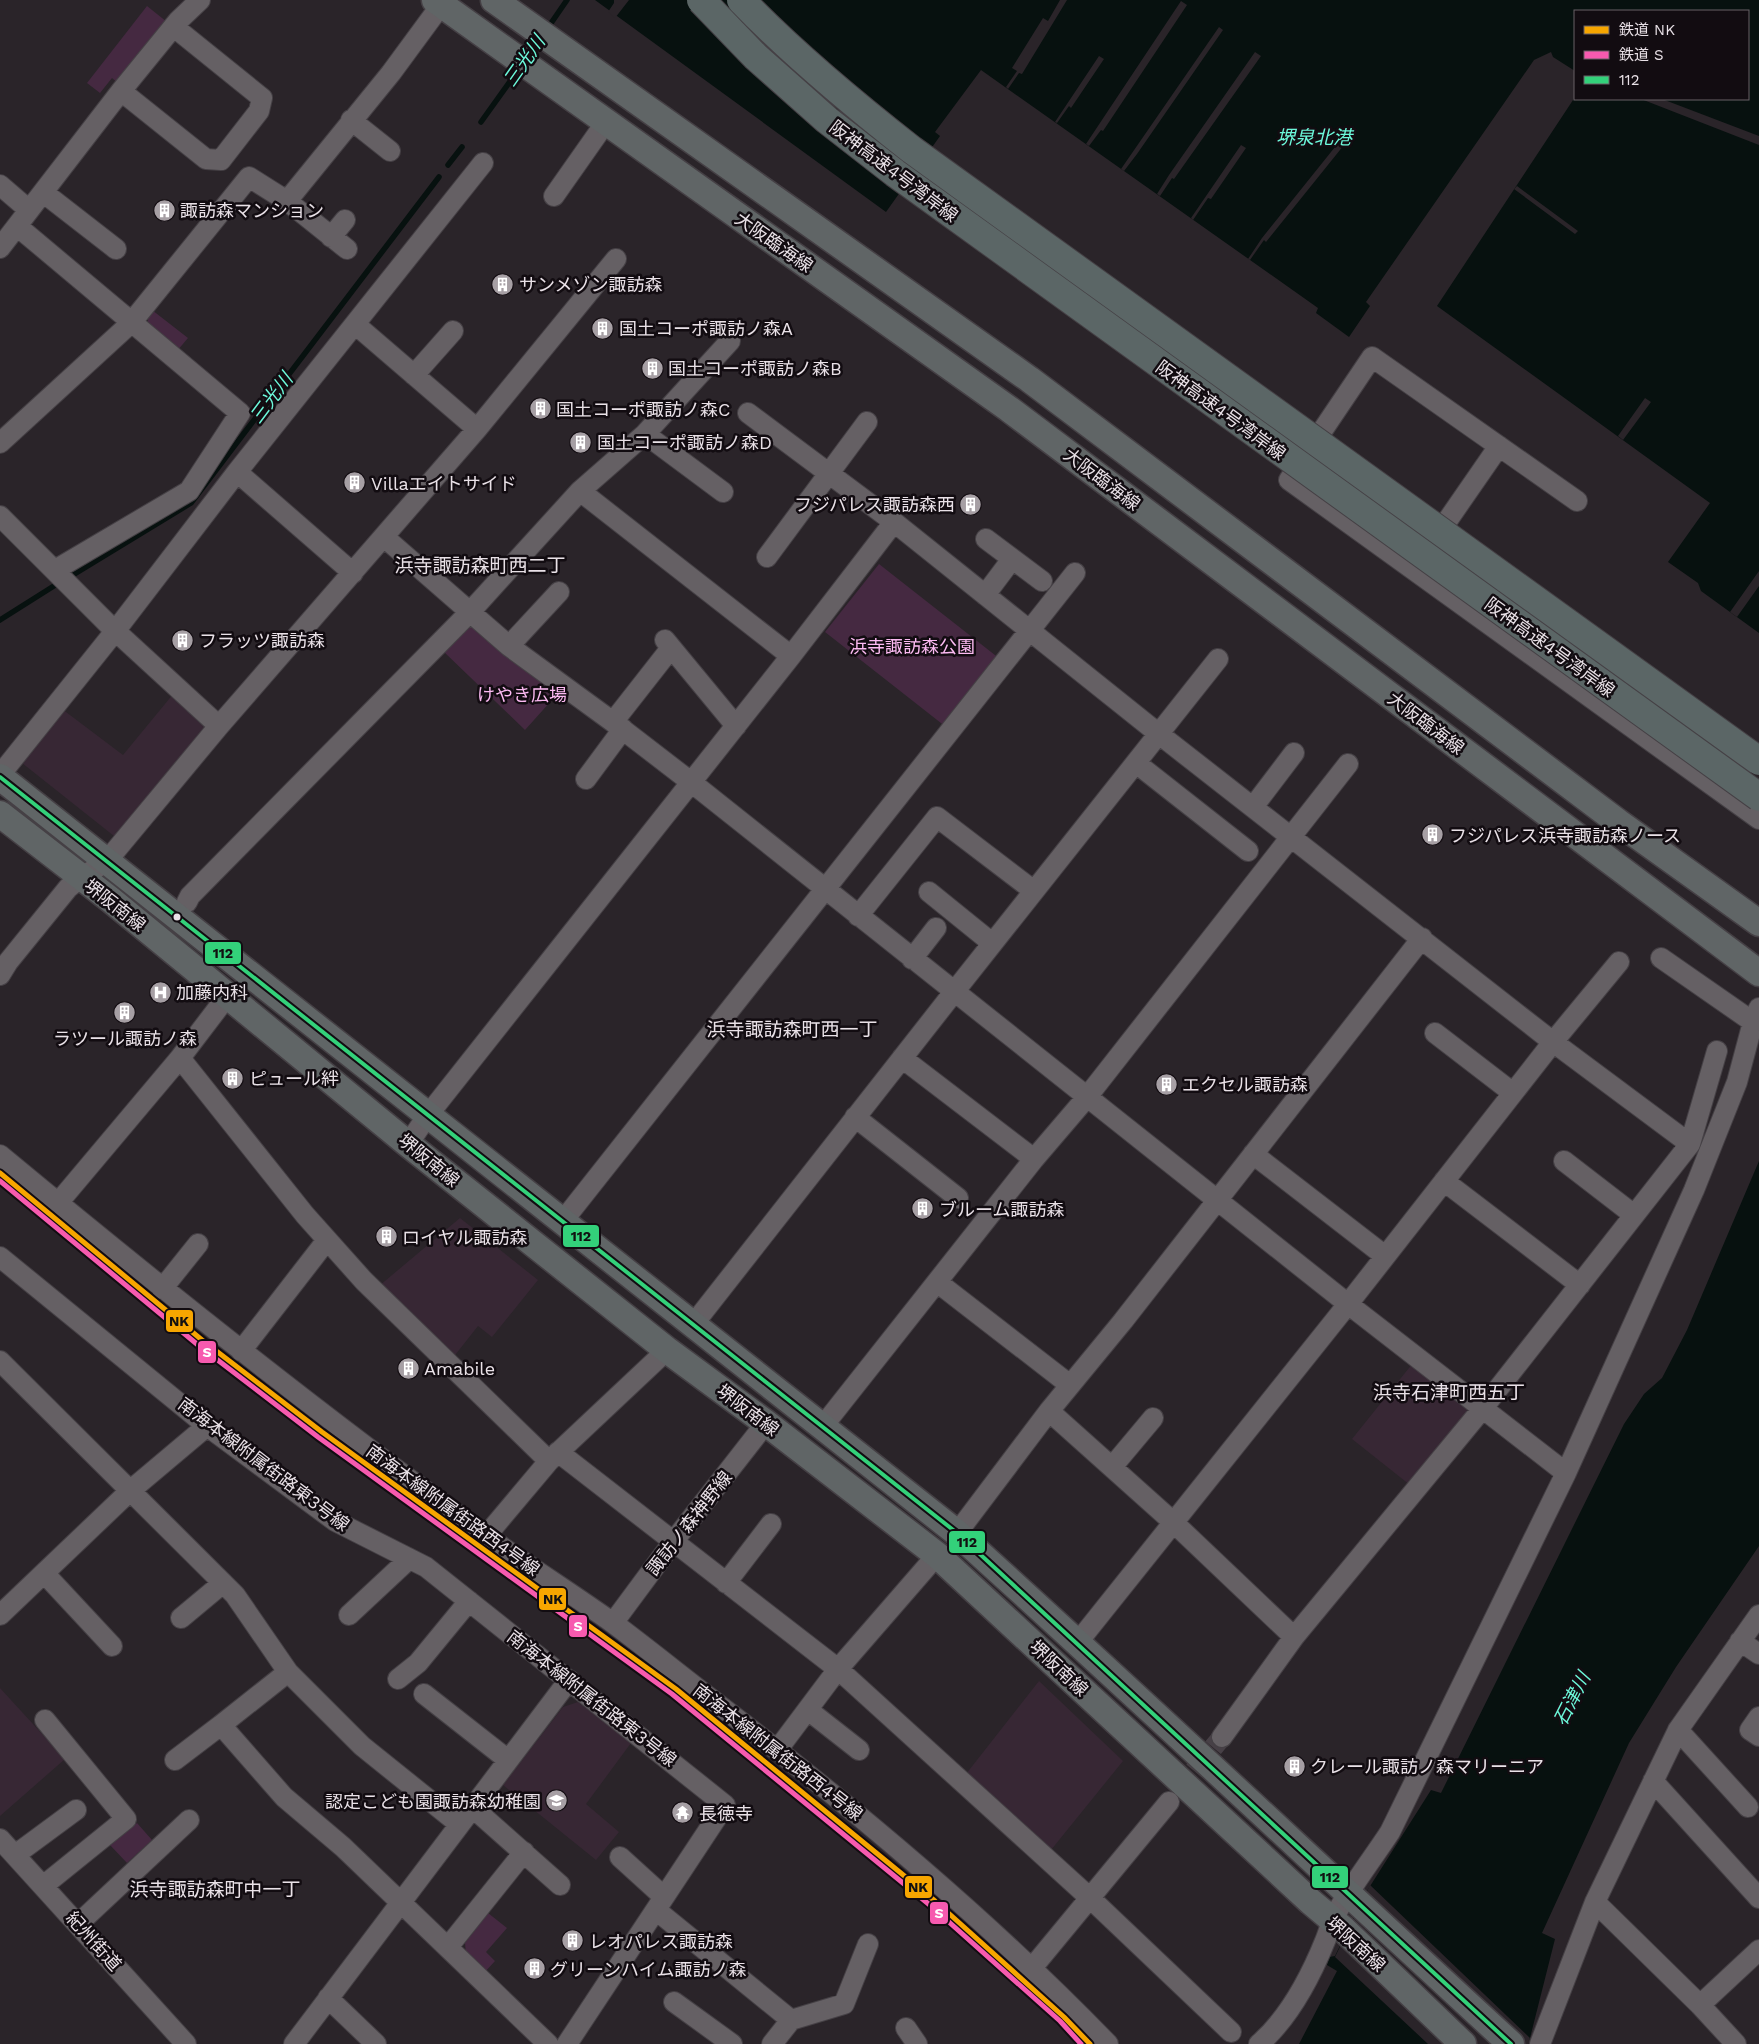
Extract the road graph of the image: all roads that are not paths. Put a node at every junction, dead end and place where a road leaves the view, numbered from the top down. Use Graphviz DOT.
graph roads {
  1 [pos="200,0"];
  2 [pos="494,0"];
  3 [pos="701,0"];
  4 [pos="741,0"];
  5 [pos="438,2"];
  6 [pos="174,27"];
  7 [pos="121,90"];
  8 [pos="351,120"];
  9 [pos="606,122"];
  10 [pos="390,150"];
  11 [pos="483,164"];
  12 [pos="0,185"];
  13 [pos="44,193"];
  14 [pos="554,196"];
  15 [pos="287,201"];
  16 [pos="29,210"];
  17 [pos="345,220"];
  18 [pos="17,226"];
  19 [pos="0,248"];
  20 [pos="116,249"];
  21 [pos="616,259"];
  22 [pos="131,323"];
  23 [pos="356,325"];
  24 [pos="453,331"];
  25 [pos="730,341"];
  26 [pos="414,375"];
  27 [pos="748,413"];
  28 [pos="867,422"];
  29 [pos="477,428"];
  30 [pos="644,434"];
  31 [pos="0,443"];
  32 [pos="1499,446"];
  33 [pos="237,472"];
  34 [pos="829,473"];
  35 [pos="580,491"];
  36 [pos="723,492"];
  37 [pos="1576,501"];
  38 [pos="0,516"];
  39 [pos="894,522"];
  40 [pos="384,537"];
  41 [pos="986,539"];
  42 [pos="768,557"];
  43 [pos="1012,559"];
  44 [pos="1413,569"];
  45 [pos="56,571"];
  46 [pos="353,573"];
  47 [pos="1075,573"];
  48 [pos="1042,581"];
  49 [pos="559,592"];
  50 [pos="985,595"];
  51 [pos="470,612"];
  52 [pos="116,630"];
  53 [pos="1030,631"];
  54 [pos="509,646"];
  55 [pos="791,656"];
  56 [pos="1218,659"];
  57 [pos="618,725"];
  58 [pos="219,726"];
  59 [pos="736,726"];
  60 [pos="1159,734"];
  61 [pos="1294,753"];
  62 [pos="1759,761"];
  63 [pos="1136,763"];
  64 [pos="1348,764"];
  65 [pos="0,776"];
  66 [pos="586,779"];
  67 [pos="691,782"];
  68 [pos="1759,797"];
  69 [pos="1254,807"];
  70 [pos="0,814"];
  71 [pos="1759,819"];
  72 [pos="1291,836"];
  73 [pos="1248,851"];
  74 [pos="106,862"];
  75 [pos="80,878"];
  76 [pos="825,889"];
  77 [pos="1034,891"];
  78 [pos="928,892"];
  79 [pos="187,902"];
  80 [pos="858,916"];
  81 [pos="1759,923"];
  82 [pos="936,928"];
  83 [pos="1422,938"];
  84 [pos="992,943"];
  85 [pos="1661,958"];
  86 [pos="912,959"];
  87 [pos="1619,962"];
  88 [pos="1759,973"];
  89 [pos="0,975"];
  90 [pos="954,992"];
  91 [pos="228,995"];
  92 [pos="1756,1015"];
  93 [pos="1435,1033"];
  94 [pos="1553,1042"];
  95 [pos="1717,1051"];
  96 [pos="180,1058"];
  97 [pos="902,1058"];
  98 [pos="1513,1093"];
  99 [pos="1087,1097"];
  100 [pos="428,1115"];
  101 [pos="855,1117"];
  102 [pos="408,1144"];
  103 [pos="1690,1144"];
  104 [pos="1253,1154"];
  105 [pos="0,1155"];
  106 [pos="1034,1159"];
  107 [pos="1564,1161"];
  108 [pos="1444,1181"];
  109 [pos="958,1198"];
  110 [pos="1217,1200"];
  111 [pos="58,1204"];
  112 [pos="1634,1215"];
  113 [pos="562,1222"];
  114 [pos="327,1240"];
  115 [pos="198,1244"];
  116 [pos="1386,1256"];
  117 [pos="1,1258"];
  118 [pos="938,1282"];
  119 [pos="1580,1284"];
  120 [pos="162,1289"];
  121 [pos="1348,1304"];
  122 [pos="692,1326"];
  123 [pos="667,1350"];
  124 [pos="241,1351"];
  125 [pos="0,1360"];
  126 [pos="1070,1385"];
  127 [pos="1483,1408"];
  128 [pos="1050,1411"];
  129 [pos="1153,1418"];
  130 [pos="766,1423"];
  131 [pos="207,1426"];
  132 [pos="823,1426"];
  133 [pos="554,1457"];
  134 [pos="1112,1467"];
  135 [pos="1566,1473"];
  136 [pos="131,1490"];
  137 [pos="1173,1522"];
  138 [pos="771,1524"];
  139 [pos="957,1533"];
  140 [pos="486,1536"];
  141 [pos="674,1542"];
  142 [pos="937,1555"];
  143 [pos="409,1559"];
  144 [pos="44,1574"];
  145 [pos="726,1583"];
  146 [pos="223,1584"];
  147 [pos="469,1601"];
  148 [pos="349,1614"];
  149 [pos="0,1615"];
  150 [pos="1759,1615"];
  151 [pos="181,1618"];
  152 [pos="613,1624"];
  153 [pos="1294,1637"];
  154 [pos="1740,1641"];
  155 [pos="1078,1642"];
  156 [pos="112,1646"];
  157 [pos="1759,1654"];
  158 [pos="838,1669"];
  159 [pos="288,1672"];
  160 [pos="398,1679"];
  161 [pos="569,1680"];
  162 [pos="424,1694"];
  163 [pos="808,1710"];
  164 [pos="1759,1717"];
  165 [pos="45,1720"];
  166 [pos="221,1725"];
  167 [pos="1678,1730"];
  168 [pos="1759,1736"];
  169 [pos="1222,1737"];
  170 [pos="778,1750"];
  171 [pos="859,1750"];
  172 [pos="175,1760"];
  173 [pos="508,1760"];
  174 [pos="1653,1781"];
  175 [pos="1169,1802"];
  176 [pos="472,1807"];
  177 [pos="1748,1807"];
  178 [pos="76,1810"];
  179 [pos="188,1820"];
  180 [pos="459,1824"];
  181 [pos="0,1839"];
  182 [pos="524,1852"];
  183 [pos="15,1855"];
  184 [pos="620,1857"];
  185 [pos="560,1885"];
  186 [pos="43,1886"];
  187 [pos="1090,1898"];
  188 [pos="1352,1898"];
  189 [pos="1759,1898"];
  190 [pos="401,1901"];
  191 [pos="1595,1902"];
  192 [pos="660,1904"];
  193 [pos="78,1924"];
  194 [pos="1337,1925"];
  195 [pos="868,1944"];
  196 [pos="448,1946"];
  197 [pos="1759,1950"];
  198 [pos="1032,1968"];
  199 [pos="328,1998"];
  200 [pos="674,2002"];
  201 [pos="1700,2005"];
  202 [pos="791,2020"];
  203 [pos="1230,2032"];
  204 [pos="186,2044"];
  205 [pos="294,2044"];
  206 [pos="376,2044"];
  207 [pos="548,2044"];
  208 [pos="567,2044"];
  209 [pos="732,2044"];
  210 [pos="772,2044"];
  211 [pos="1108,2044"];
  212 [pos="1259,2044"];
  213 [pos="1463,2044"];
  214 [pos="1511,2044"];
  215 [pos="1540,2044"];
  216 [pos="1736,2044"];
  1 -- 6 [label="street"];
  2 -- 81 [label="main road, 大阪臨海線"];
  3 -- 68 [label="highway, 阪神高速4号湾岸線, bridge"];
  4 -- 62 [label="highway, 阪神高速4号湾岸線, bridge"];
  5 -- 8 [label="street"];
  5 -- 9 [label="main road, 大阪臨海線"];
  6 -- 7 [label="street"];
  6 -- 7 [label="street"];
  7 -- 13 [label="street"];
  8 -- 10 [label="street"];
  8 -- 15 [label="street"];
  9 -- 14 [label="street"];
  9 -- 88 [label="main road, 大阪臨海線"];
  11 -- 23 [label="street"];
  12 -- 16 [label="street"];
  13 -- 16 [label="street"];
  13 -- 20 [label="street"];
  15 -- 17 [label="street"];
  15 -- 22 [label="street"];
  16 -- 18 [label="street"];
  18 -- 19 [label="street"];
  18 -- 22 [label="street"];
  21 -- 29 [label="street"];
  22 -- 31 [label="street"];
  22 -- 45 [label="street"];
  23 -- 26 [label="street"];
  23 -- 33 [label="street"];
  24 -- 26 [label="street"];
  25 -- 30 [label="street"];
  26 -- 29 [label="street"];
  27 -- 34 [label="street"];
  28 -- 34 [label="street"];
  29 -- 40 [label="street"];
  30 -- 35 [label="street"];
  30 -- 36 [label="street"];
  32 -- 37 [label="street"];
  32 -- 44 [label="street"];
  32 -- 44 [label="street"];
  33 -- 46 [label="street"];
  33 -- 52 [label="street"];
  34 -- 39 [label="street"];
  34 -- 42 [label="street"];
  35 -- 51 [label="street"];
  35 -- 55 [label="street"];
  38 -- 45 [label="street"];
  39 -- 50 [label="street"];
  39 -- 55 [label="street"];
  40 -- 46 [label="street"];
  40 -- 51 [label="street"];
  41 -- 43 [label="street"];
  43 -- 48 [label="street"];
  43 -- 50 [label="street"];
  44 -- 71 [label="street"];
  45 -- 52 [label="street"];
  46 -- 58 [label="street"];
  47 -- 53 [label="street"];
  49 -- 54 [label="street"];
  50 -- 53 [label="street"];
  51 -- 54 [label="street"];
  51 -- 79 [label="street"];
  52 -- 58 [label="street"];
  52 -- 65 [label="street"];
  53 -- 60 [label="street"];
  53 -- 76 [label="street"];
  54 -- 57 [label="street"];
  55 -- 59 [label="street"];
  56 -- 60 [label="street"];
  57 -- 59 [label="street"];
  57 -- 66 [label="street"];
  57 -- 67 [label="street"];
  58 -- 74 [label="street"];
  59 -- 67 [label="street"];
  60 -- 63 [label="street"];
  60 -- 69 [label="street"];
  61 -- 69 [label="street"];
  63 -- 73 [label="street"];
  63 -- 77 [label="street"];
  64 -- 72 [label="street"];
  65 -- 74 [label="main road, 堺阪南線"];
  67 -- 76 [label="street"];
  67 -- 100 [label="street"];
  69 -- 72 [label="street"];
  70 -- 75 [label="main road, 堺阪南線"];
  72 -- 83 [label="street"];
  72 -- 99 [label="street"];
  74 -- 75 [label="street"];
  74 -- 100 [label="main road, 堺阪南線"];
  75 -- 89 [label="street"];
  75 -- 91 [label="main road, 堺阪南線"];
  76 -- 80 [label="street"];
  76 -- 113 [label="street"];
  77 -- 80 [label="street"];
  77 -- 84 [label="street"];
  78 -- 84 [label="street"];
  80 -- 86 [label="street"];
  82 -- 86 [label="street"];
  83 -- 94 [label="street"];
  83 -- 104 [label="street"];
  84 -- 90 [label="street"];
  85 -- 92 [label="street"];
  86 -- 90 [label="street"];
  87 -- 94 [label="street"];
  90 -- 97 [label="street"];
  90 -- 99 [label="street"];
  91 -- 96 [label="street"];
  91 -- 102 [label="main road, 堺阪南線"];
  92 -- 135 [label="street"];
  93 -- 98 [label="street"];
  94 -- 98 [label="street"];
  94 -- 103 [label="street"];
  95 -- 103 [label="street"];
  96 -- 111 [label="street"];
  96 -- 114 [label="street"];
  97 -- 101 [label="street"];
  97 -- 106 [label="street"];
  98 -- 108 [label="street"];
  99 -- 106 [label="street"];
  99 -- 110 [label="street"];
  100 -- 102 [label="street"];
  100 -- 113 [label="main road, 堺阪南線"];
  101 -- 109 [label="street"];
  101 -- 122 [label="street"];
  102 -- 123 [label="main road, 堺阪南線"];
  103 -- 112 [label="street"];
  104 -- 110 [label="street"];
  104 -- 116 [label="street"];
  105 -- 111 [label="street, 南海本線附属街路西4号線"];
  106 -- 118 [label="street"];
  107 -- 112 [label="street"];
  108 -- 116 [label="street"];
  108 -- 119 [label="street"];
  110 -- 121 [label="street"];
  110 -- 126 [label="street"];
  111 -- 120 [label="street, 南海本線附属街路西4号線"];
  112 -- 119 [label="street"];
  113 -- 122 [label="main road, 堺阪南線"];
  114 -- 124 [label="street"];
  114 -- 133 [label="street"];
  115 -- 120 [label="street"];
  116 -- 121 [label="street"];
  117 -- 131 [label="street, 南海本線附属街路東3号線"];
  118 -- 126 [label="street"];
  118 -- 132 [label="street"];
  119 -- 127 [label="street"];
  120 -- 124 [label="street, 南海本線附属街路西4号線"];
  121 -- 127 [label="street"];
  121 -- 137 [label="street"];
  122 -- 132 [label="main road, 堺阪南線"];
  123 -- 130 [label="main road, 堺阪南線"];
  123 -- 133 [label="street"];
  124 -- 140 [label="street, 南海本線附属街路西4号線"];
  125 -- 136 [label="street"];
  126 -- 128 [label="street"];
  127 -- 135 [label="street"];
  127 -- 153 [label="street"];
  128 -- 134 [label="street"];
  128 -- 139 [label="street"];
  129 -- 134 [label="street"];
  130 -- 141 [label="street, 諏訪ノ森神野線"];
  130 -- 142 [label="main road, 堺阪南線"];
  131 -- 136 [label="street"];
  131 -- 143 [label="street, 南海本線附属街路東3号線"];
  132 -- 139 [label="main road, 堺阪南線"];
  133 -- 140 [label="street"];
  133 -- 141 [label="street"];
  134 -- 137 [label="street"];
  135 -- 188 [label="street"];
  136 -- 144 [label="street"];
  136 -- 146 [label="street"];
  137 -- 153 [label="street"];
  137 -- 155 [label="street"];
  138 -- 145 [label="street"];
  139 -- 155 [label="main road, 堺阪南線"];
  140 -- 152 [label="street, 南海本線附属街路西4号線"];
  141 -- 145 [label="street"];
  141 -- 152 [label="street, 諏訪ノ森神野線"];
  142 -- 158 [label="street"];
  142 -- 194 [label="main road, 堺阪南線"];
  143 -- 147 [label="street, 南海本線附属街路東3号線"];
  143 -- 148 [label="street"];
  144 -- 149 [label="street"];
  144 -- 156 [label="street"];
  145 -- 158 [label="street"];
  146 -- 151 [label="street"];
  146 -- 159 [label="street"];
  147 -- 160 [label="street"];
  147 -- 161 [label="street, 南海本線附属街路東3号線"];
  150 -- 154 [label="street"];
  152 -- 170 [label="street, 南海本線附属街路西4号線"];
  153 -- 169 [label="street"];
  154 -- 157 [label="street"];
  154 -- 167 [label="street"];
  155 -- 188 [label="main road, 堺阪南線"];
  158 -- 163 [label="street"];
  158 -- 187 [label="street"];
  159 -- 166 [label="street"];
  159 -- 180 [label="street"];
  161 -- 173 [label="street"];
  161 -- 192 [label="street, 南海本線附属街路東3号線"];
  162 -- 173 [label="street"];
  163 -- 170 [label="street"];
  163 -- 171 [label="street"];
  164 -- 168 [label="street"];
  165 -- 186 [label="street"];
  166 -- 172 [label="street"];
  166 -- 190 [label="street"];
  167 -- 174 [label="street"];
  167 -- 177 [label="street"];
  170 -- 198 [label="street, 南海本線附属街路西4号線"];
  173 -- 176 [label="street"];
  174 -- 189 [label="street"];
  174 -- 191 [label="street"];
  175 -- 187 [label="street"];
  176 -- 180 [label="street"];
  176 -- 182 [label="street"];
  178 -- 183 [label="street"];
  179 -- 193 [label="street"];
  180 -- 190 [label="street"];
  181 -- 183 [label="street, 紀州街道"];
  182 -- 185 [label="street"];
  182 -- 196 [label="street"];
  183 -- 186 [label="street, 紀州街道"];
  184 -- 192 [label="street"];
  186 -- 193 [label="street, 紀州街道"];
  187 -- 198 [label="street"];
  187 -- 203 [label="street"];
  188 -- 194 [label="street"];
  188 -- 214 [label="main road, 堺阪南線"];
  190 -- 196 [label="street"];
  190 -- 199 [label="street"];
  191 -- 201 [label="street"];
  191 -- 215 [label="street"];
  192 -- 202 [label="street"];
  192 -- 208 [label="street"];
  193 -- 204 [label="street, 紀州街道"];
  194 -- 212 [label="street"];
  194 -- 213 [label="main road, 堺阪南線"];
  195 -- 202 [label="street"];
  196 -- 207 [label="street"];
  197 -- 201 [label="street"];
  198 -- 211 [label="street, 南海本線附属街路西4号線"];
  199 -- 205 [label="street"];
  199 -- 206 [label="street"];
  200 -- 209 [label="street"];
  201 -- 216 [label="street"];
  202 -- 210 [label="street"];
}
